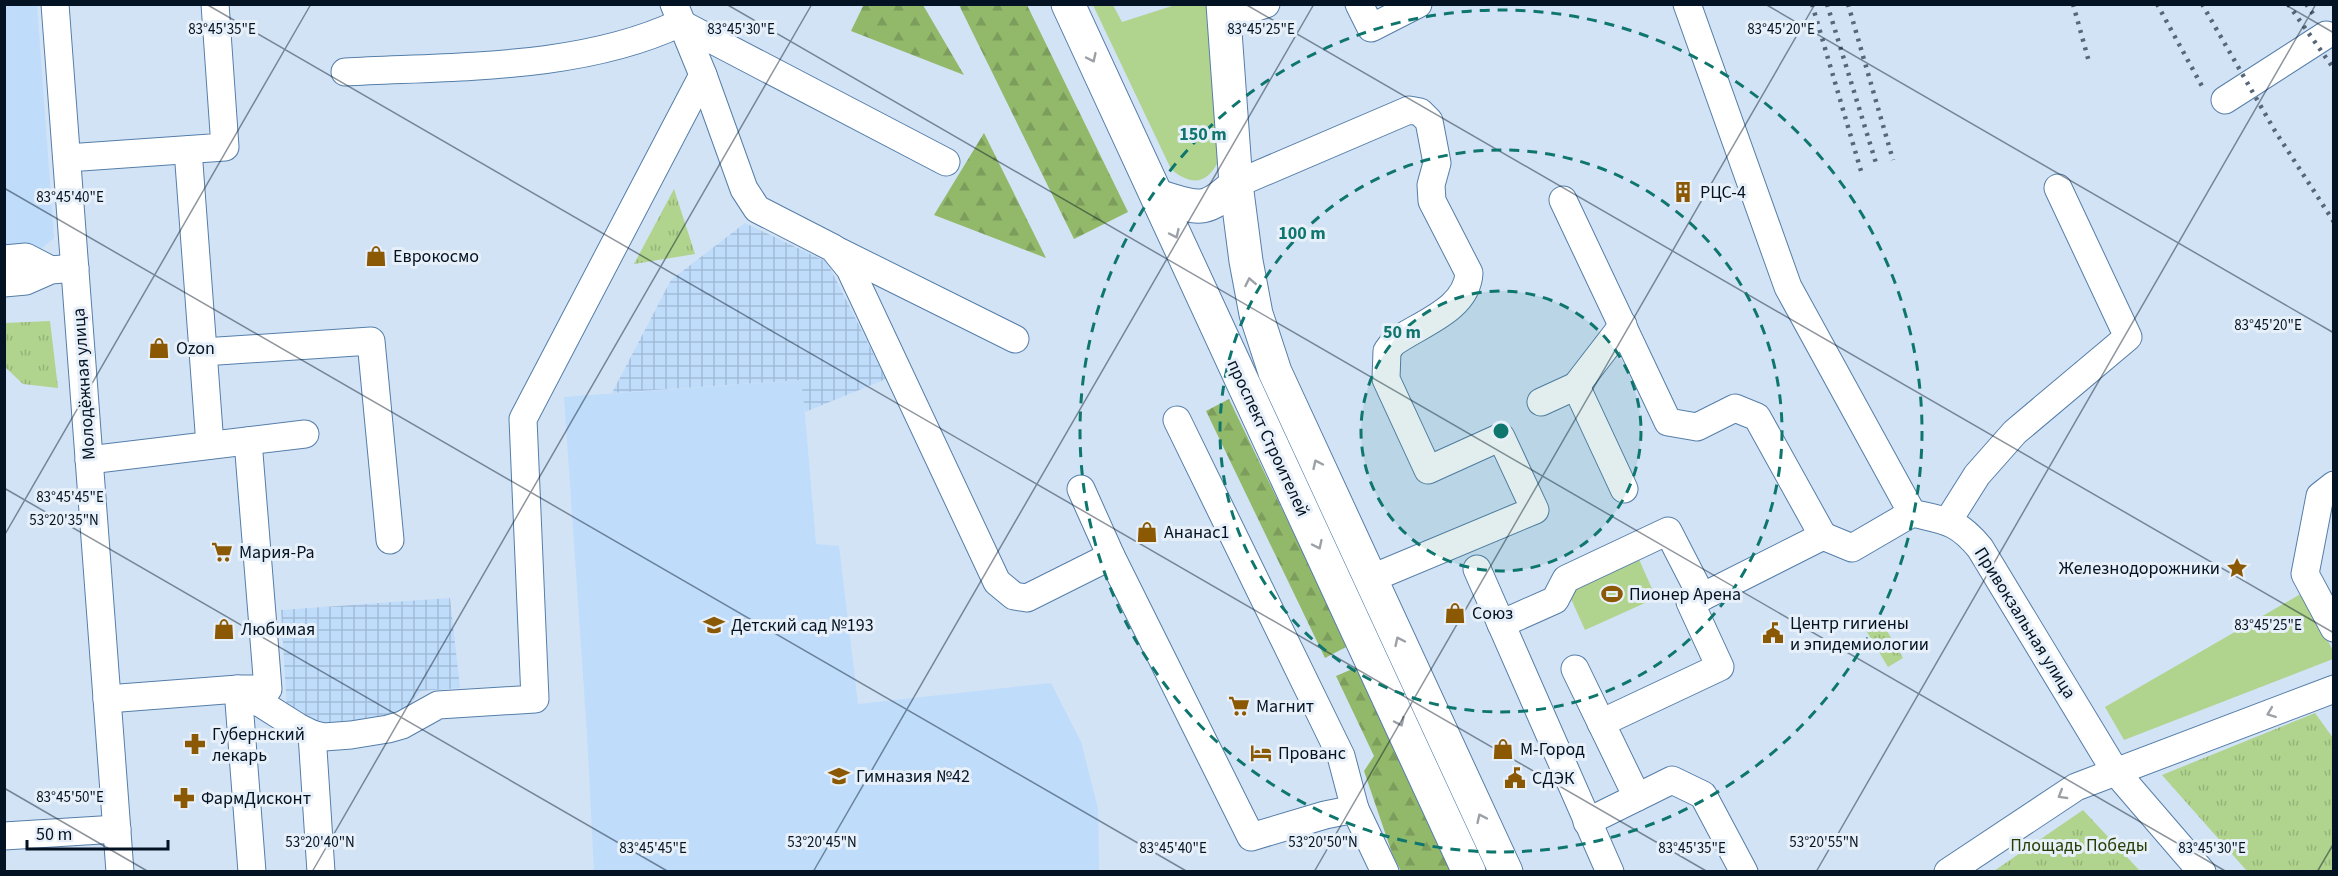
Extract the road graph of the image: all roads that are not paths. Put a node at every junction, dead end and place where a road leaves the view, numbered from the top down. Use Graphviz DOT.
graph roads {
  1 [pos="55,4"];
  2 [pos="214,4"];
  3 [pos="1068,4"];
  4 [pos="1266,4"];
  5 [pos="1359,4"];
  6 [pos="1418,4"];
  7 [pos="1687,4"];
  8 [pos="1224,11"];
  9 [pos="677,14"];
  10 [pos="2326,35"];
  11 [pos="345,72"];
  12 [pos="703,75"];
  13 [pos="2225,100"];
  14 [pos="188,150"];
  15 [pos="66,158"];
  16 [pos="946,162"];
  17 [pos="1236,184"];
  18 [pos="2058,188"];
  19 [pos="1157,196"];
  20 [pos="1563,200"];
  21 [pos="832,248"];
  22 [pos="4,259"];
  23 [pos="63,269"];
  24 [pos="4,283"];
  25 [pos="1623,325"];
  26 [pos="1015,339"];
  27 [pos="202,352"];
  28 [pos="1576,386"];
  29 [pos="1541,402"];
  30 [pos="1178,420"];
  31 [pos="306,434"];
  32 [pos="249,441"];
  33 [pos="210,445"];
  34 [pos="89,460"];
  35 [pos="2334,485"];
  36 [pos="1081,489"];
  37 [pos="1624,489"];
  38 [pos="1912,513"];
  39 [pos="1948,521"];
  40 [pos="1822,536"];
  41 [pos="390,540"];
  42 [pos="1111,556"];
  43 [pos="1477,569"];
  44 [pos="1370,579"];
  45 [pos="1702,597"];
  46 [pos="1501,624"];
  47 [pos="2334,628"];
  48 [pos="1575,669"];
  49 [pos="238,689"];
  50 [pos="2331,695"];
  51 [pos="107,699"];
  52 [pos="1601,723"];
  53 [pos="312,734"];
  54 [pos="2115,771"];
  55 [pos="1637,797"];
  56 [pos="1355,809"];
  57 [pos="1587,822"];
  58 [pos="117,829"];
  59 [pos="4,836"];
  60 [pos="120,872"];
  61 [pos="252,872"];
  62 [pos="321,872"];
  63 [pos="1385,872"];
  64 [pos="1469,872"];
  65 [pos="1506,872"];
  66 [pos="1611,872"];
  67 [pos="1744,872"];
  68 [pos="1948,872"];
  69 [pos="2202,872"];
  1 -- 15 [label="street, Молодёжная улица"];
  2 -- 14 [label="street"];
  3 -- 19 [label="main road, проспект Строителей, one-way"];
  4 -- 8 [label="street"];
  5 -- 6 [label="street"];
  7 -- 38 [label="street"];
  8 -- 17 [label="main road, проспект Строителей"];
  9 -- 11 [label="street"];
  9 -- 12 [label="street"];
  9 -- 16 [label="street"];
  10 -- 13 [label="street"];
  12 -- 21 [label="street"];
  12 -- 53 [label="street"];
  14 -- 15 [label="street"];
  14 -- 27 [label="street"];
  15 -- 23 [label="street, Молодёжная улица"];
  17 -- 19 [label="main road"];
  44 -- 17 [label="main road, проспект Строителей, one-way"];
  17 -- 44 [label="street"];
  18 -- 39 [label="street"];
  19 -- 64 [label="main road, проспект Строителей, one-way"];
  20 -- 25 [label="street"];
  21 -- 26 [label="street"];
  21 -- 42 [label="street"];
  22 -- 23 [label="street"];
  23 -- 24 [label="street"];
  23 -- 34 [label="street, Молодёжная улица"];
  25 -- 28 [label="street"];
  25 -- 40 [label="street"];
  27 -- 33 [label="street"];
  27 -- 41 [label="street"];
  28 -- 29 [label="street"];
  28 -- 37 [label="street"];
  30 -- 56 [label="street"];
  31 -- 32 [label="street"];
  32 -- 33 [label="street"];
  32 -- 49 [label="street"];
  33 -- 34 [label="street"];
  34 -- 51 [label="street, Молодёжная улица"];
  35 -- 47 [label="street"];
  36 -- 42 [label="street"];
  38 -- 39 [label="street, Привокзальная улица"];
  38 -- 40 [label="street"];
  39 -- 54 [label="street, Привокзальная улица"];
  40 -- 45 [label="street"];
  42 -- 56 [label="street"];
  43 -- 46 [label="street"];
  65 -- 44 [label="main road, проспект Строителей, one-way"];
  45 -- 46 [label="street"];
  45 -- 52 [label="street"];
  46 -- 57 [label="street"];
  48 -- 52 [label="street"];
  49 -- 51 [label="street"];
  49 -- 53 [label="street"];
  49 -- 61 [label="street"];
  50 -- 54 [label="street, one-way"];
  51 -- 58 [label="street, Молодёжная улица"];
  52 -- 55 [label="street"];
  53 -- 62 [label="street"];
  54 -- 68 [label="street, one-way"];
  54 -- 69 [label="street"];
  55 -- 57 [label="street"];
  55 -- 67 [label="street"];
  56 -- 63 [label="street"];
  57 -- 66 [label="street"];
  58 -- 59 [label="street"];
  58 -- 60 [label="street, Молодёжная улица"];
}
